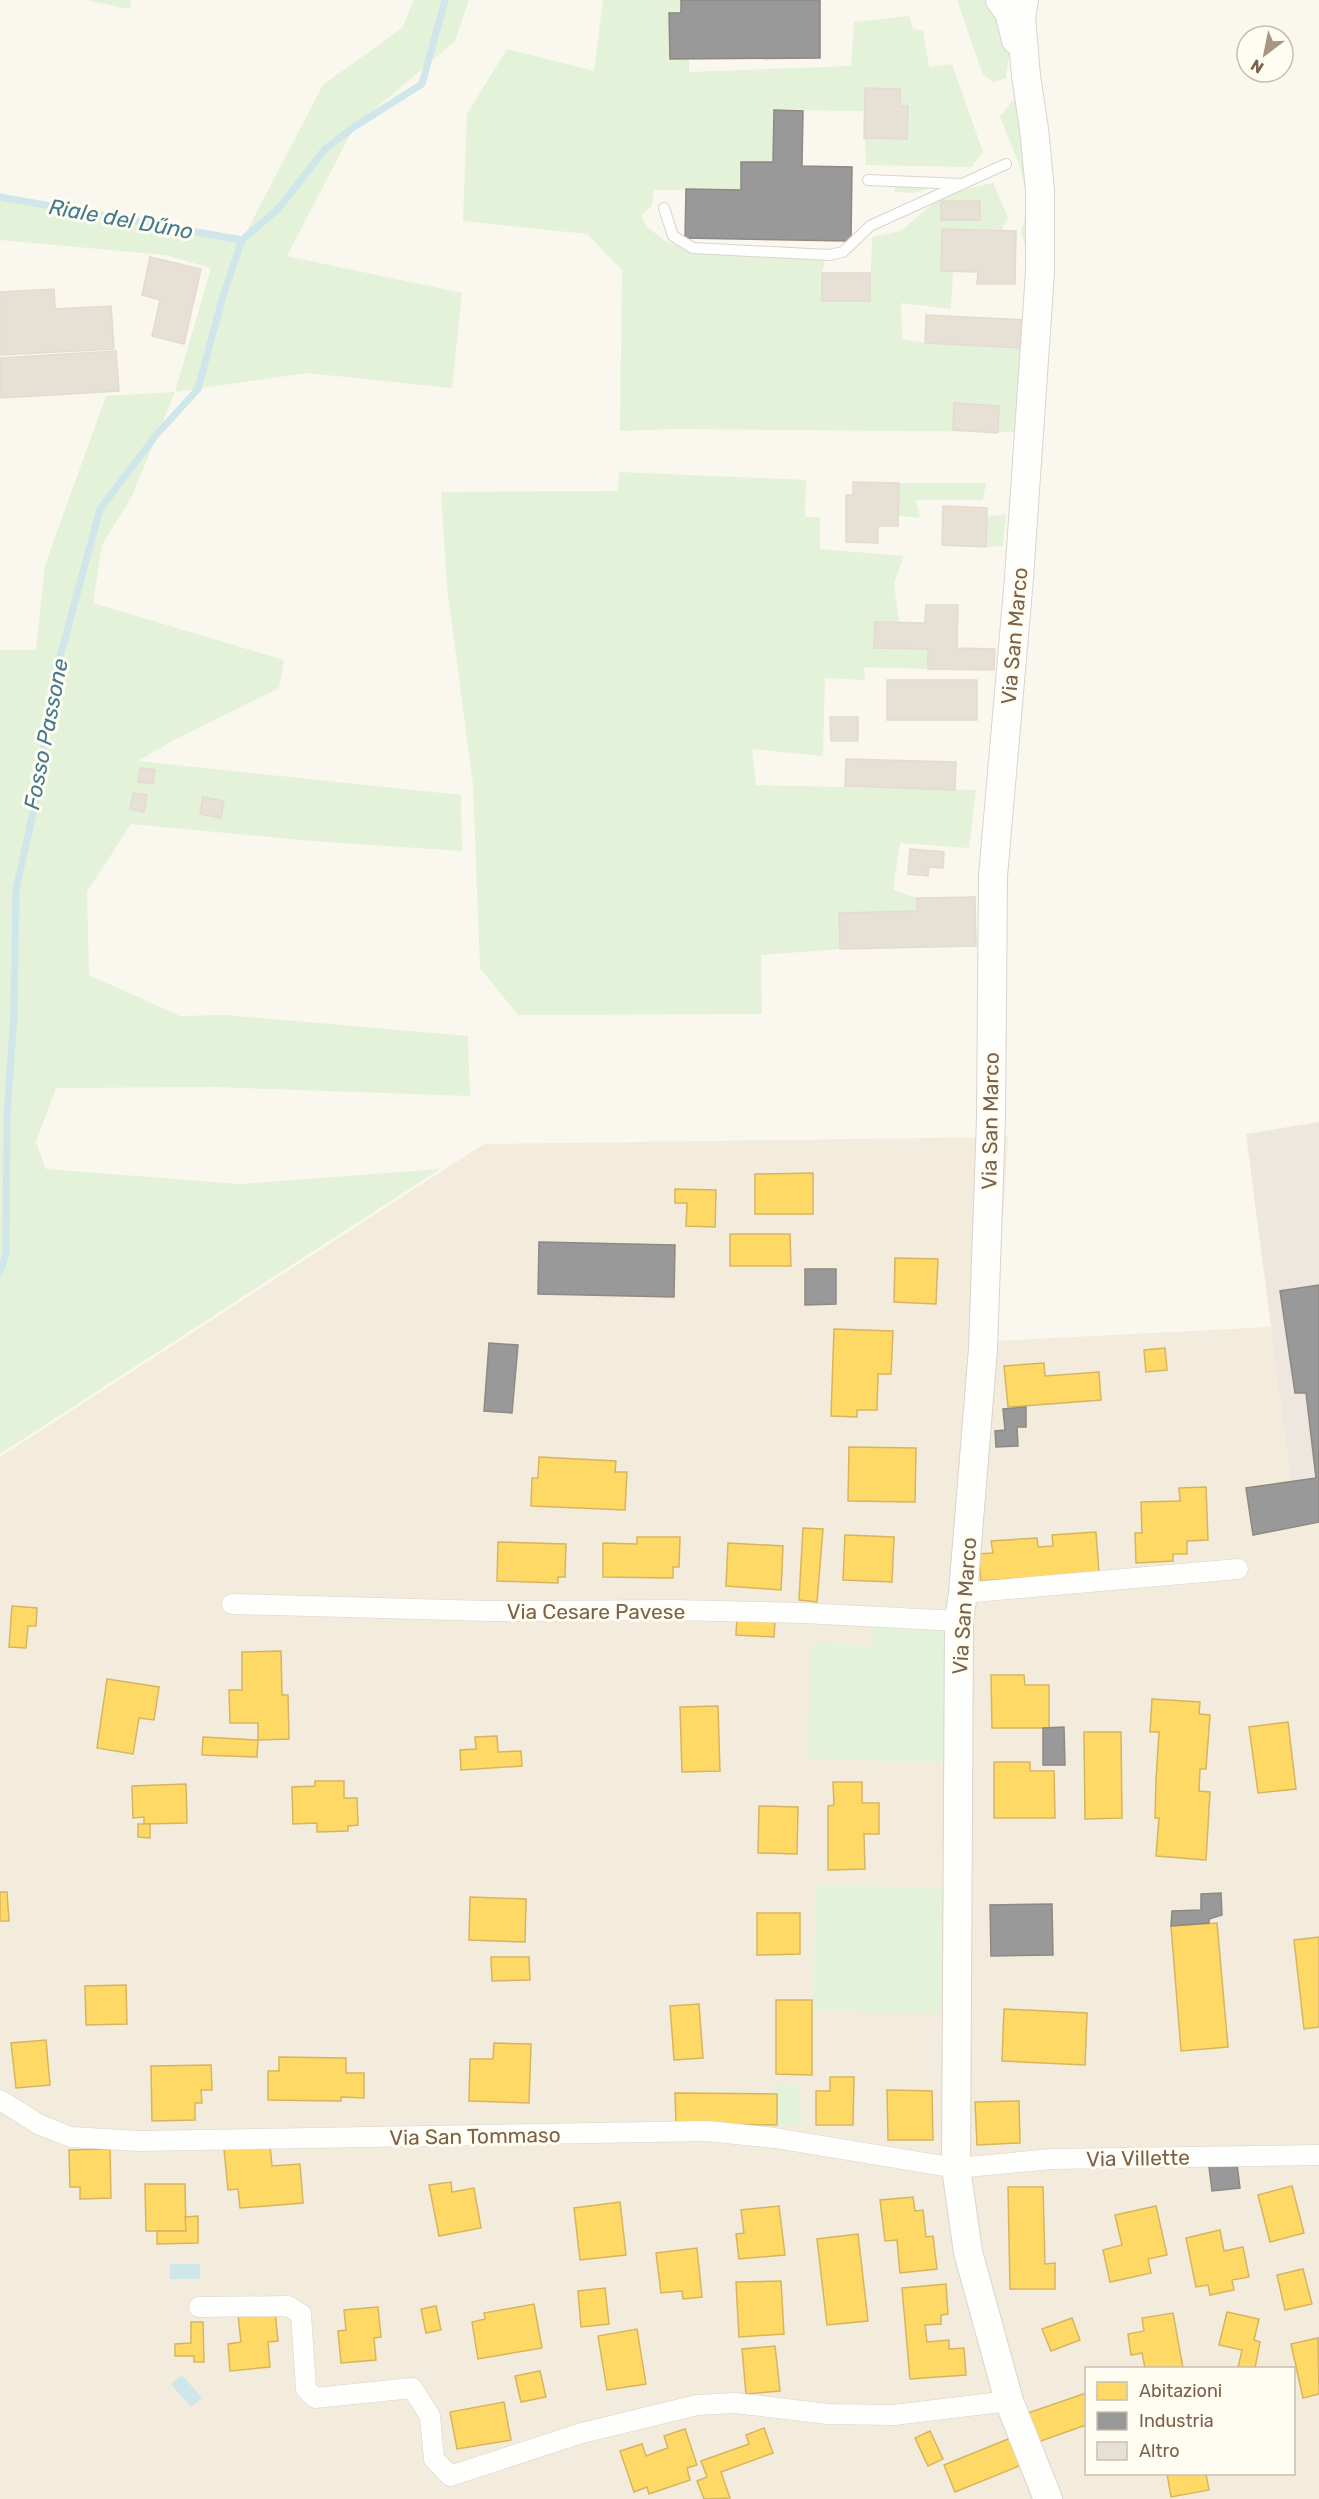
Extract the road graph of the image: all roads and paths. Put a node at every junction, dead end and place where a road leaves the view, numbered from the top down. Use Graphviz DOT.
graph roads {
  1 [pos="1000,0"];
  2 [pos="1024,0"];
  3 [pos="1026,76"];
  4 [pos="1006,164"];
  5 [pos="868,180"];
  6 [pos="962,184"];
  7 [pos="664,208"];
  8 [pos="1238,1569"];
  9 [pos="963,1593"];
  10 [pos="232,1605"];
  11 [pos="959,1621"];
  12 [pos="0,2100"];
  13 [pos="1319,2155"];
  14 [pos="956,2168"];
  15 [pos="199,2307"];
  16 [pos="1009,2401"];
  17 [pos="1048,2499"];
  1 -- 3 [label="street, Via San Marco"];
  2 -- 3 [label="street, Via San Marco"];
  3 -- 9 [label="street, Via San Marco"];
  4 -- 6 [label="lane"];
  5 -- 6 [label="lane"];
  6 -- 7 [label="lane"];
  8 -- 9 [label="street"];
  9 -- 11 [label="street, Via San Marco"];
  10 -- 11 [label="street, Via Cesare Pavese"];
  11 -- 14 [label="street, Via San Marco"];
  12 -- 14 [label="street, Via San Tommaso"];
  13 -- 14 [label="street, Via Villette"];
  14 -- 16 [label="street, Via San Marco"];
  15 -- 16 [label="street"];
  16 -- 17 [label="street, Via San Marco"];
}
